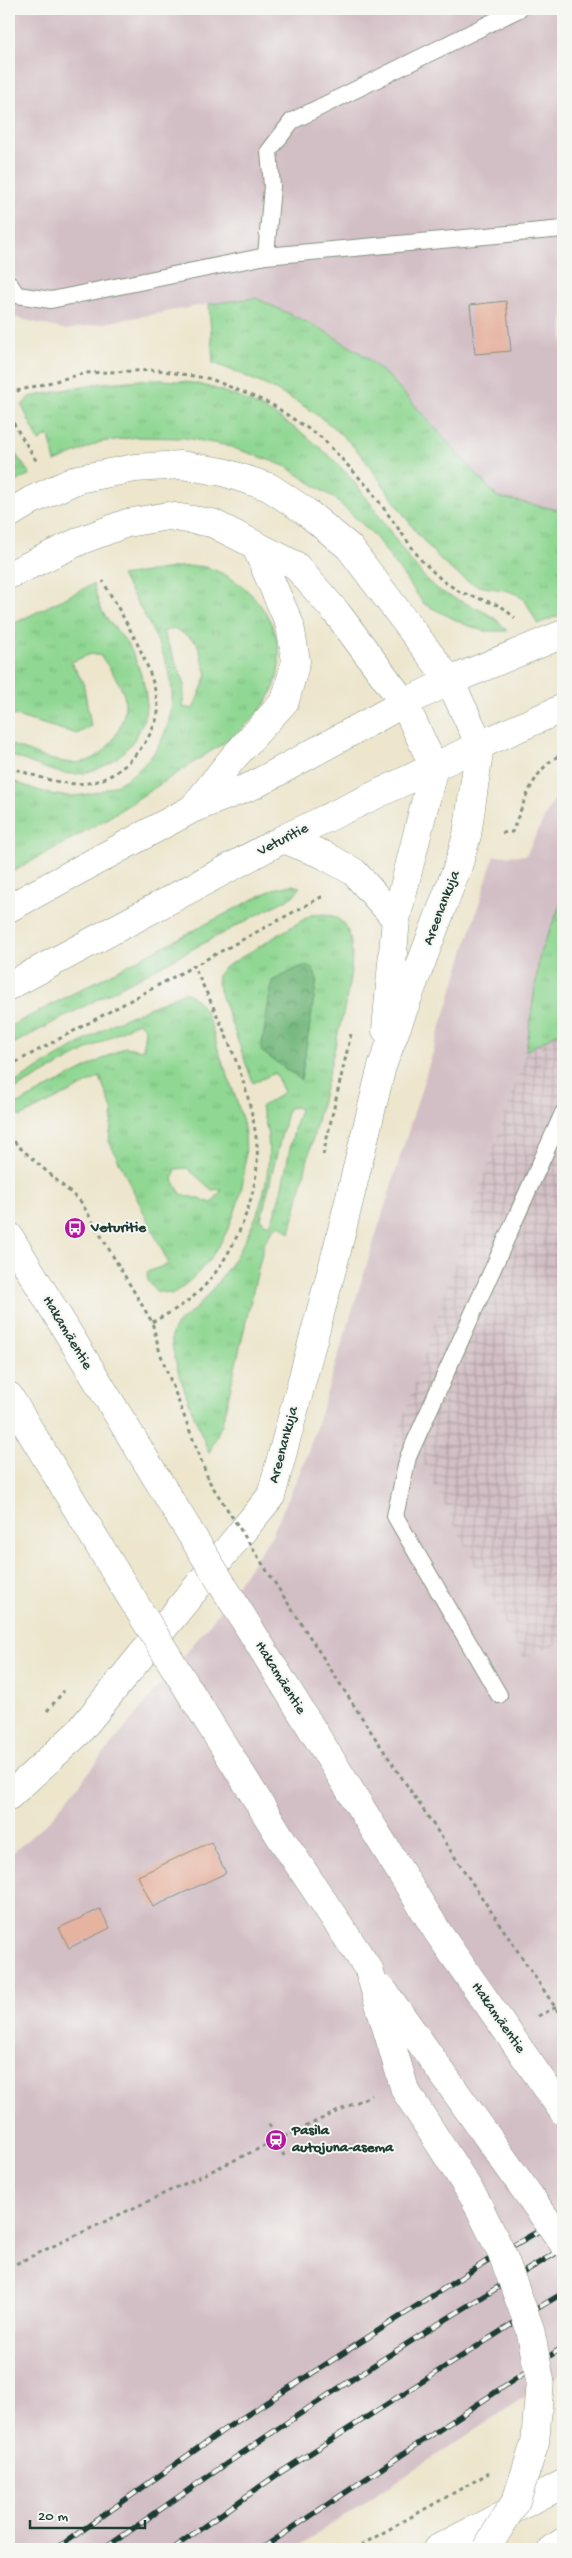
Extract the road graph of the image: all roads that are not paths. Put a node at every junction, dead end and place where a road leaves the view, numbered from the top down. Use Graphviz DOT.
graph roads {
  1 [pos="519,9"];
  2 [pos="563,229"];
  3 [pos="266,256"];
  4 [pos="9,283"];
  5 [pos="9,514"];
  6 [pos="255,545"];
  7 [pos="9,576"];
  8 [pos="563,634"];
  9 [pos="450,681"];
  10 [pos="404,703"];
  11 [pos="563,708"];
  12 [pos="480,745"];
  13 [pos="434,767"];
  14 [pos="192,809"];
  15 [pos="283,839"];
  16 [pos="9,908"];
  17 [pos="396,918"];
  18 [pos="9,986"];
  19 [pos="382,1066"];
  20 [pos="563,1113"];
  21 [pos="9,1236"];
  22 [pos="9,1396"];
  23 [pos="499,1695"];
  24 [pos="9,1796"];
  25 [pos="369,1970"];
  26 [pos="563,2111"];
  27 [pos="563,2243"];
  28 [pos="563,2484"];
  29 [pos="563,2542"];
  30 [pos="437,2549"];
  31 [pos="486,2549"];
  32 [pos="553,2549"];
  1 -- 3 [label="lane"];
  2 -- 3 [label="lane"];
  3 -- 4 [label="lane"];
  5 -- 9 [label="main road"];
  6 -- 7 [label="main road"];
  6 -- 10 [label="main road"];
  6 -- 14 [label="main road"];
  8 -- 9 [label="main road"];
  9 -- 10 [label="main road"];
  9 -- 12 [label="main road"];
  10 -- 13 [label="main road"];
  10 -- 14 [label="main road"];
  11 -- 12 [label="main road, Veturitie"];
  12 -- 13 [label="main road, Veturitie"];
  12 -- 19 [label="main road, Areenankuja"];
  13 -- 15 [label="main road, Veturitie"];
  13 -- 17 [label="main road, Areenankuja"];
  14 -- 16 [label="main road"];
  15 -- 17 [label="main road"];
  15 -- 18 [label="main road, Veturitie"];
  17 -- 19 [label="main road, Areenankuja"];
  19 -- 24 [label="main road, Areenankuja"];
  20 -- 23 [label="lane"];
  21 -- 26 [label="main road, Hakamäentie, bridge"];
  22 -- 25 [label="main road, bridge"];
  25 -- 27 [label="main road, bridge"];
  25 -- 31 [label="main road, bridge"];
  28 -- 30 [label="main road"];
  29 -- 32 [label="main road"];
}
